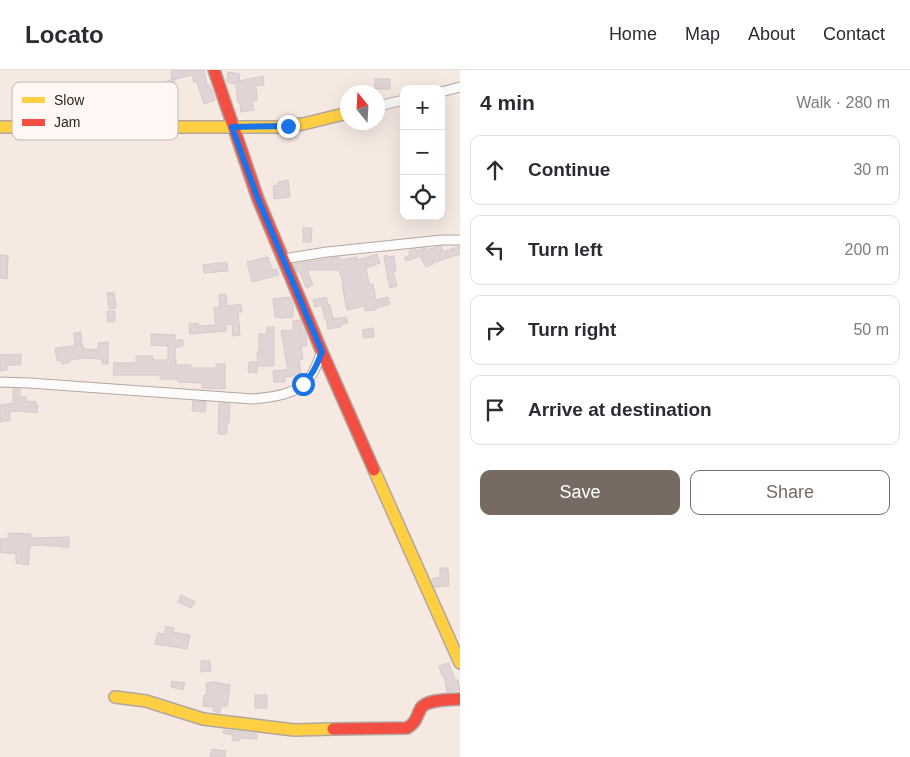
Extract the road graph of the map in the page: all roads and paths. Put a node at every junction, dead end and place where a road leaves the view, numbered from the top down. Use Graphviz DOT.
graph roads {
  1 [pos="214,70"];
  2 [pos="460,87"];
  3 [pos="445,91"];
  4 [pos="400,101"];
  5 [pos="385,104"];
  6 [pos="340,115"];
  7 [pos="178,127"];
  8 [pos="232,127"];
  9 [pos="460,240"];
  10 [pos="283,259"];
  11 [pos="322,352"];
  12 [pos="0,382"];
  13 [pos="460,662"];
  14 [pos="115,697"];
  15 [pos="460,700"];
  1 -- 8 [label="street"];
  2 -- 3 [label="street"];
  4 -- 5 [label="street"];
  6 -- 8 [label="street"];
  7 -- 8 [label="street"];
  8 -- 10 [label="street"];
  9 -- 10 [label="street"];
  10 -- 11 [label="street"];
  11 -- 12 [label="street"];
  11 -- 13 [label="street"];
  14 -- 15 [label="street"];
}
